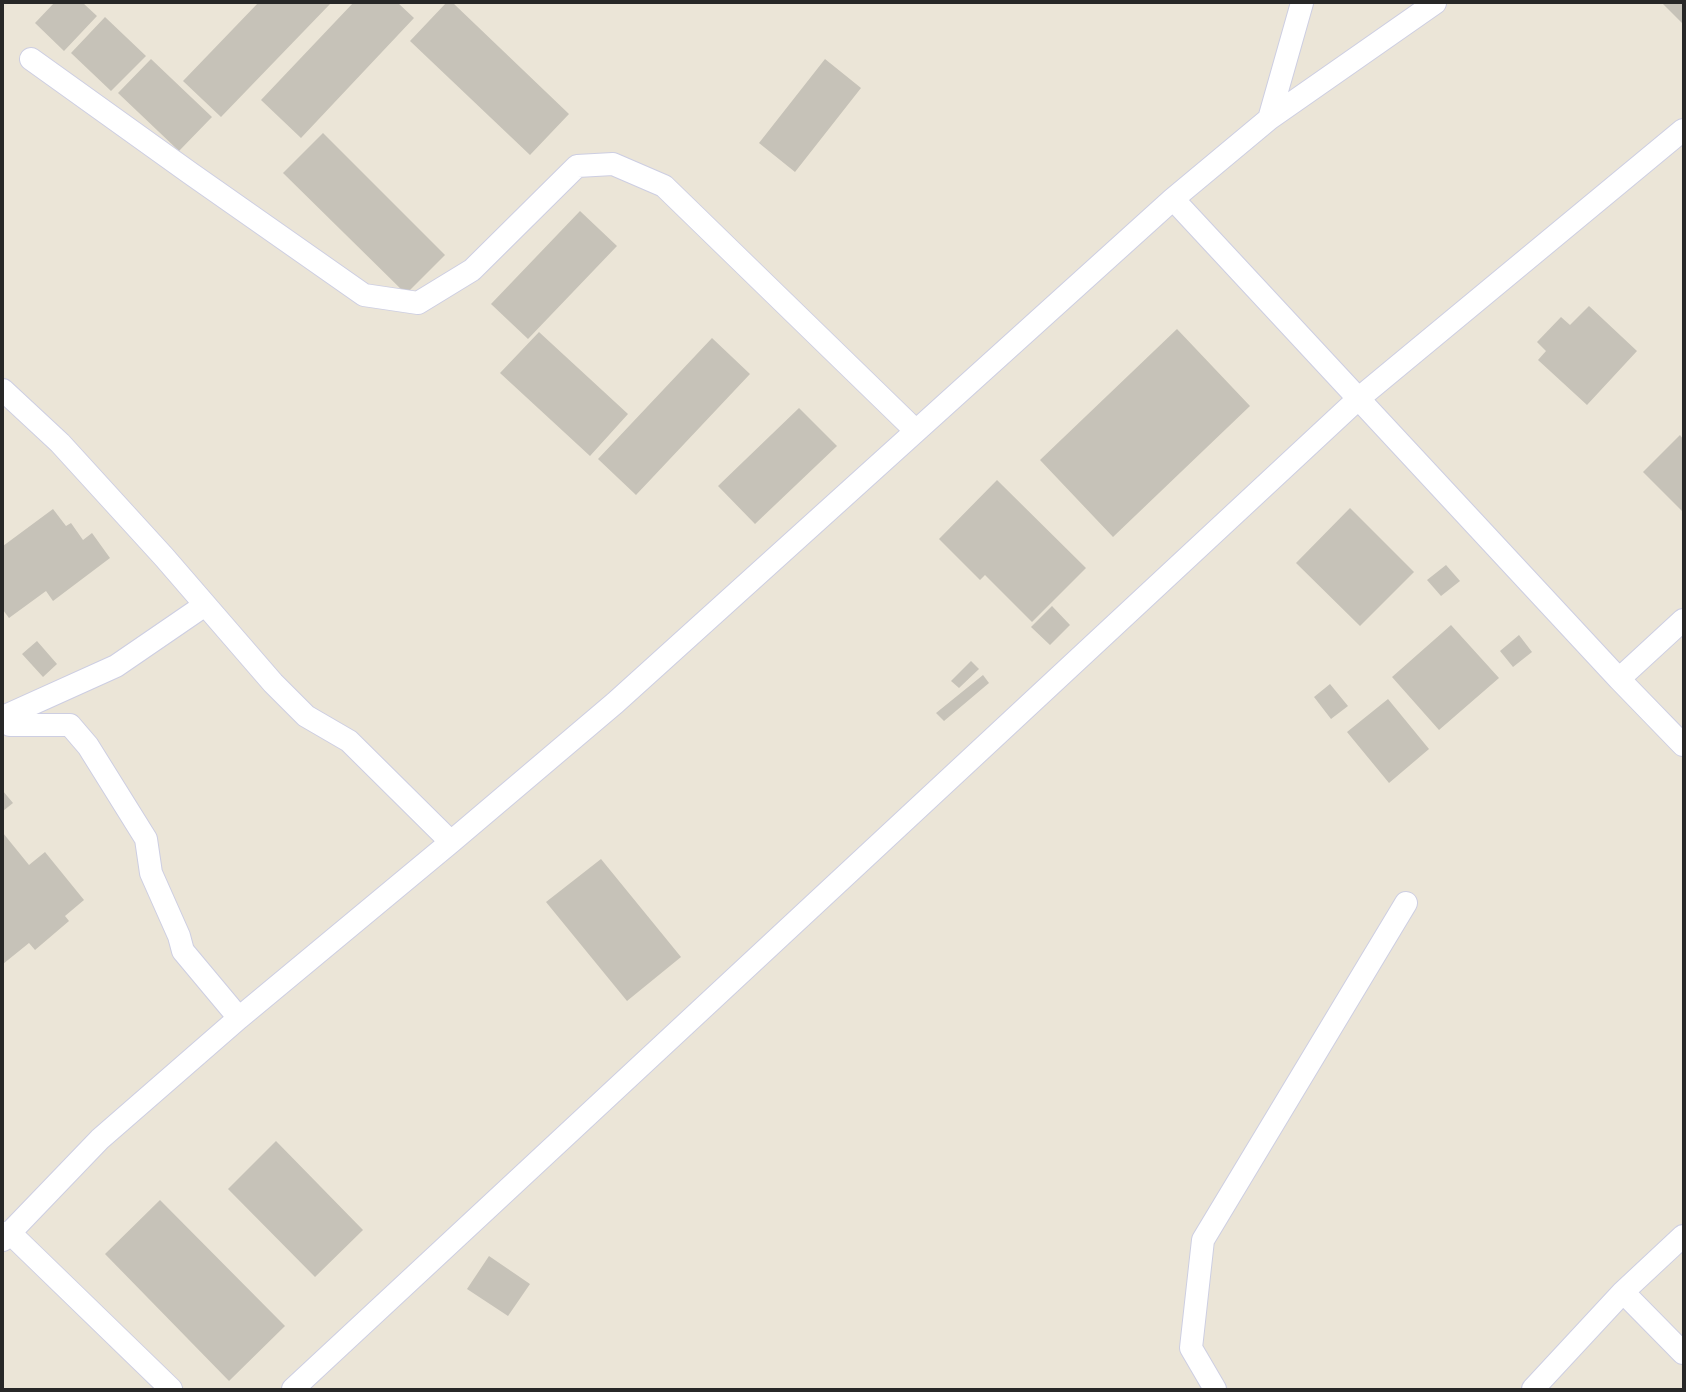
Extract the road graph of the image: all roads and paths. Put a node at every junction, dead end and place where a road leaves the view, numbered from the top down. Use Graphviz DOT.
graph roads {
  1 [pos="1302,3"];
  2 [pos="1435,3"];
  3 [pos="31,59"];
  4 [pos="1269,119"];
  5 [pos="1683,130"];
  6 [pos="1173,199"];
  7 [pos="3,390"];
  8 [pos="1358,399"];
  9 [pos="916,431"];
  10 [pos="205,605"];
  11 [pos="1683,620"];
  12 [pos="1619,680"];
  13 [pos="3,718"];
  14 [pos="1683,745"];
  15 [pos="451,842"];
  16 [pos="1406,903"];
  17 [pos="239,1018"];
  18 [pos="6,1236"];
  19 [pos="1683,1236"];
  20 [pos="1623,1292"];
  21 [pos="1683,1353"];
  22 [pos="172,1389"];
  23 [pos="293,1389"];
  24 [pos="1215,1389"];
  25 [pos="1533,1389"];
  1 -- 4 [label="street"];
  2 -- 4 [label="street"];
  3 -- 9 [label="street"];
  4 -- 6 [label="street"];
  5 -- 8 [label="street"];
  6 -- 8 [label="street"];
  6 -- 9 [label="street"];
  7 -- 10 [label="street"];
  8 -- 12 [label="street"];
  8 -- 23 [label="street"];
  9 -- 15 [label="street"];
  10 -- 13 [label="street"];
  10 -- 15 [label="street"];
  11 -- 12 [label="street"];
  12 -- 14 [label="street"];
  13 -- 17 [label="street"];
  15 -- 17 [label="street"];
  16 -- 24 [label="street"];
  17 -- 18 [label="street"];
  18 -- 22 [label="street"];
  19 -- 20 [label="street"];
  20 -- 21 [label="street"];
  20 -- 25 [label="street"];
}
